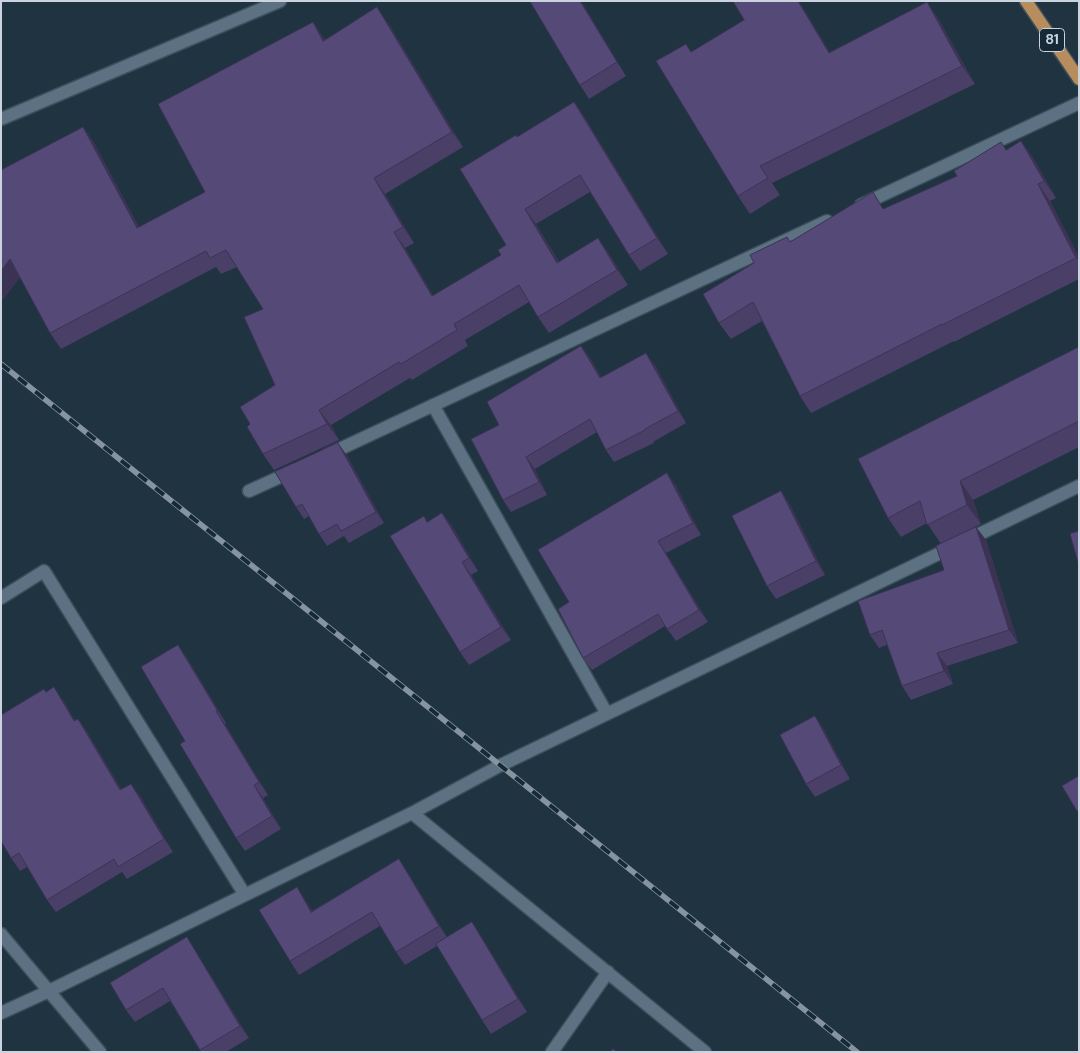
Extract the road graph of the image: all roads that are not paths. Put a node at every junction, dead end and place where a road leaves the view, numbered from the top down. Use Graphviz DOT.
graph roads {
  1 [pos="280,1"];
  2 [pos="1026,1"];
  3 [pos="1079,79"];
  4 [pos="1079,103"];
  5 [pos="1,119"];
  6 [pos="433,405"];
  7 [pos="319,459"];
  8 [pos="301,467"];
  9 [pos="1079,486"];
  10 [pos="248,492"];
  11 [pos="1,598"];
  12 [pos="607,714"];
  13 [pos="412,813"];
  14 [pos="245,895"];
  15 [pos="1,934"];
  16 [pos="608,972"];
  17 [pos="49,991"];
  18 [pos="1,1013"];
  19 [pos="100,1052"];
  20 [pos="552,1052"];
  21 [pos="705,1052"];
  1 -- 5 [label="street"];
  2 -- 3 [label="main road, 81"];
  4 -- 6 [label="street"];
  6 -- 7 [label="street"];
  6 -- 12 [label="street"];
  8 -- 10 [label="street"];
  9 -- 12 [label="street"];
  11 -- 14 [label="street"];
  12 -- 13 [label="street"];
  13 -- 14 [label="street"];
  13 -- 16 [label="street"];
  14 -- 17 [label="street"];
  15 -- 17 [label="street"];
  16 -- 20 [label="street"];
  16 -- 21 [label="street"];
  17 -- 18 [label="street"];
  17 -- 19 [label="street"];
}
